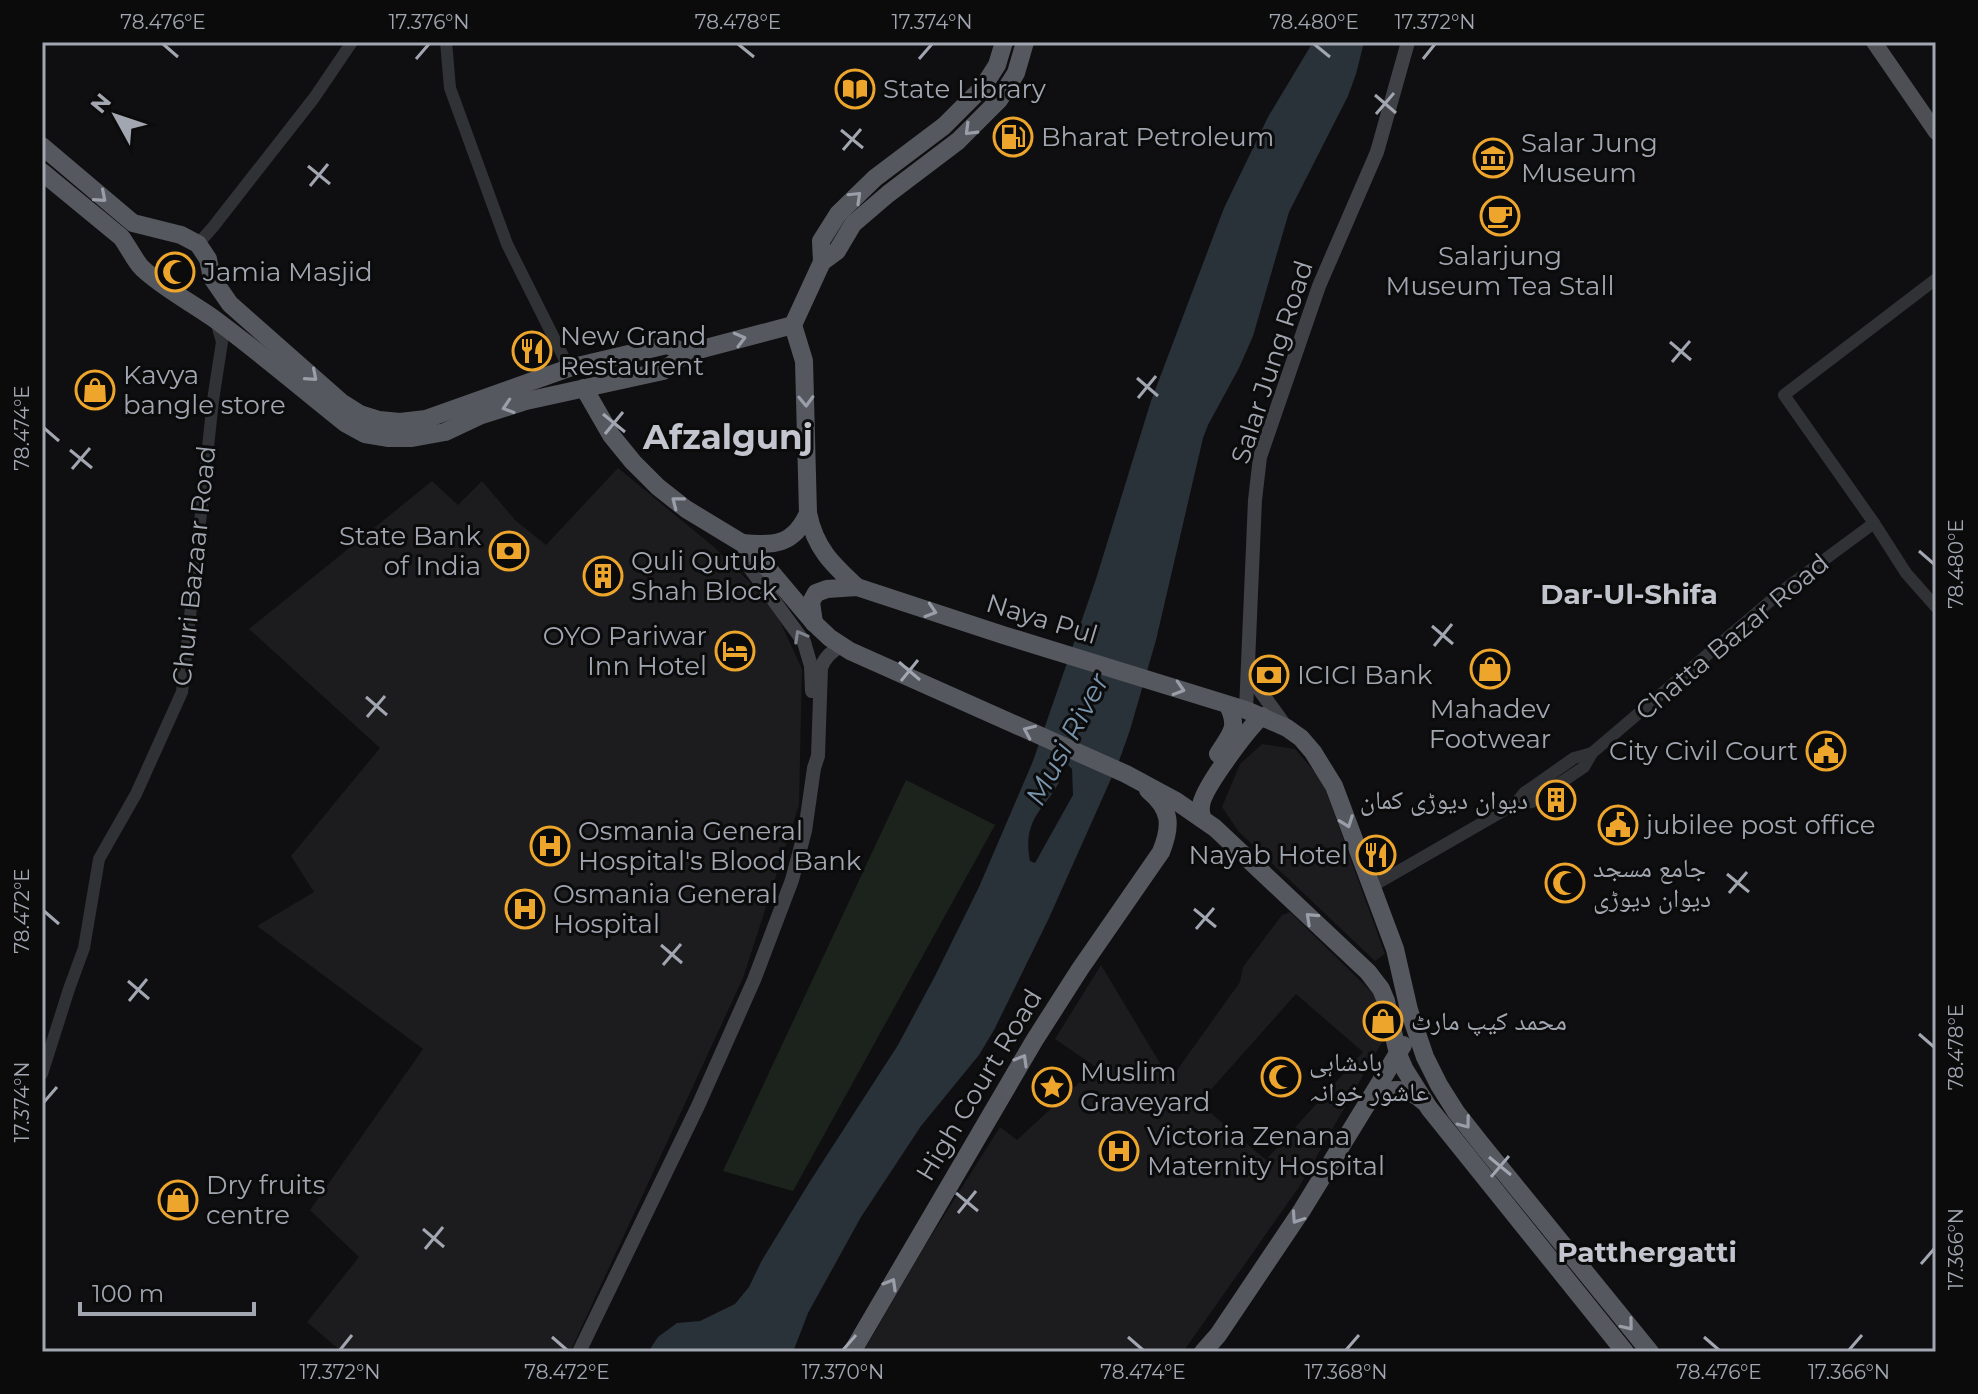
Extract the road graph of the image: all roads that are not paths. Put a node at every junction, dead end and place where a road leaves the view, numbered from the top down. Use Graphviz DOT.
graph roads {
  1 [pos="352,42"];
  2 [pos="446,42"];
  3 [pos="1004,42"];
  4 [pos="1025,42"];
  5 [pos="1408,42"];
  6 [pos="1874,42"];
  7 [pos="1936,132"];
  8 [pos="931,136"];
  9 [pos="42,146"];
  10 [pos="944,152"];
  11 [pos="42,172"];
  12 [pos="127,230"];
  13 [pos="198,244"];
  14 [pos="822,262"];
  15 [pos="1936,279"];
  16 [pos="216,321"];
  17 [pos="793,325"];
  18 [pos="687,353"];
  19 [pos="569,368"];
  20 [pos="584,388"];
  21 [pos="808,513"];
  22 [pos="1874,523"];
  23 [pos="742,543"];
  24 [pos="857,587"];
  25 [pos="1936,607"];
  26 [pos="814,623"];
  27 [pos="846,648"];
  28 [pos="1248,674"];
  29 [pos="1237,708"];
  30 [pos="1287,728"];
  31 [pos="814,768"];
  32 [pos="1126,774"];
  33 [pos="1176,801"];
  34 [pos="1202,819"];
  35 [pos="1371,887"];
  36 [pos="1395,949"];
  37 [pos="1368,972"];
  38 [pos="1414,1026"];
  39 [pos="1402,1062"];
  40 [pos="42,1074"];
  41 [pos="1367,1104"];
  42 [pos="1429,1108"];
  43 [pos="579,1352"];
  44 [pos="852,1352"];
  45 [pos="1203,1352"];
  46 [pos="1625,1352"];
  47 [pos="1650,1352"];
  1 -- 13 [label="street"];
  2 -- 19 [label="street"];
  3 -- 8 [label="highway"];
  4 -- 10 [label="highway, one-way"];
  5 -- 28 [label="main road, Salar Jung Road"];
  6 -- 7 [label="main road"];
  8 -- 10 [label="highway"];
  14 -- 8 [label="highway, one-way"];
  9 -- 12 [label="highway, one-way"];
  10 -- 14 [label="highway"];
  11 -- 12 [label="highway"];
  12 -- 13 [label="highway"];
  12 -- 16 [label="highway"];
  13 -- 19 [label="highway, one-way"];
  14 -- 17 [label="highway"];
  15 -- 22 [label="street"];
  20 -- 16 [label="highway, one-way"];
  16 -- 40 [label="street, Churi Bazaar Road"];
  18 -- 17 [label="highway, one-way"];
  17 -- 21 [label="highway, one-way"];
  18 -- 19 [label="highway"];
  18 -- 20 [label="highway"];
  23 -- 20 [label="highway, one-way"];
  21 -- 23 [label="highway"];
  21 -- 24 [label="highway"];
  22 -- 25 [label="street"];
  22 -- 35 [label="street, Chatta Bazar Road"];
  23 -- 26 [label="highway"];
  31 -- 23 [label="main road, one-way"];
  24 -- 26 [label="highway"];
  24 -- 29 [label="highway, Naya Pul, one-way"];
  26 -- 27 [label="highway"];
  27 -- 31 [label="main road"];
  32 -- 27 [label="highway, one-way"];
  28 -- 29 [label="main road, Salar Jung Road"];
  28 -- 30 [label="main road"];
  29 -- 30 [label="highway, Naya Pul"];
  29 -- 33 [label="highway"];
  29 -- 34 [label="highway"];
  30 -- 35 [label="highway, Naya Pul, one-way"];
  31 -- 43 [label="main road"];
  32 -- 33 [label="highway"];
  44 -- 32 [label="highway, High Court Road, one-way"];
  33 -- 34 [label="highway"];
  37 -- 34 [label="highway, one-way"];
  35 -- 36 [label="highway, Naya Pul"];
  36 -- 37 [label="highway"];
  36 -- 38 [label="highway, Naya Pul"];
  37 -- 39 [label="highway"];
  38 -- 39 [label="highway"];
  38 -- 47 [label="highway, Naya Pul, one-way"];
  39 -- 41 [label="highway"];
  39 -- 42 [label="highway"];
  41 -- 42 [label="highway"];
  41 -- 45 [label="highway, one-way"];
  42 -- 46 [label="highway"];
}
